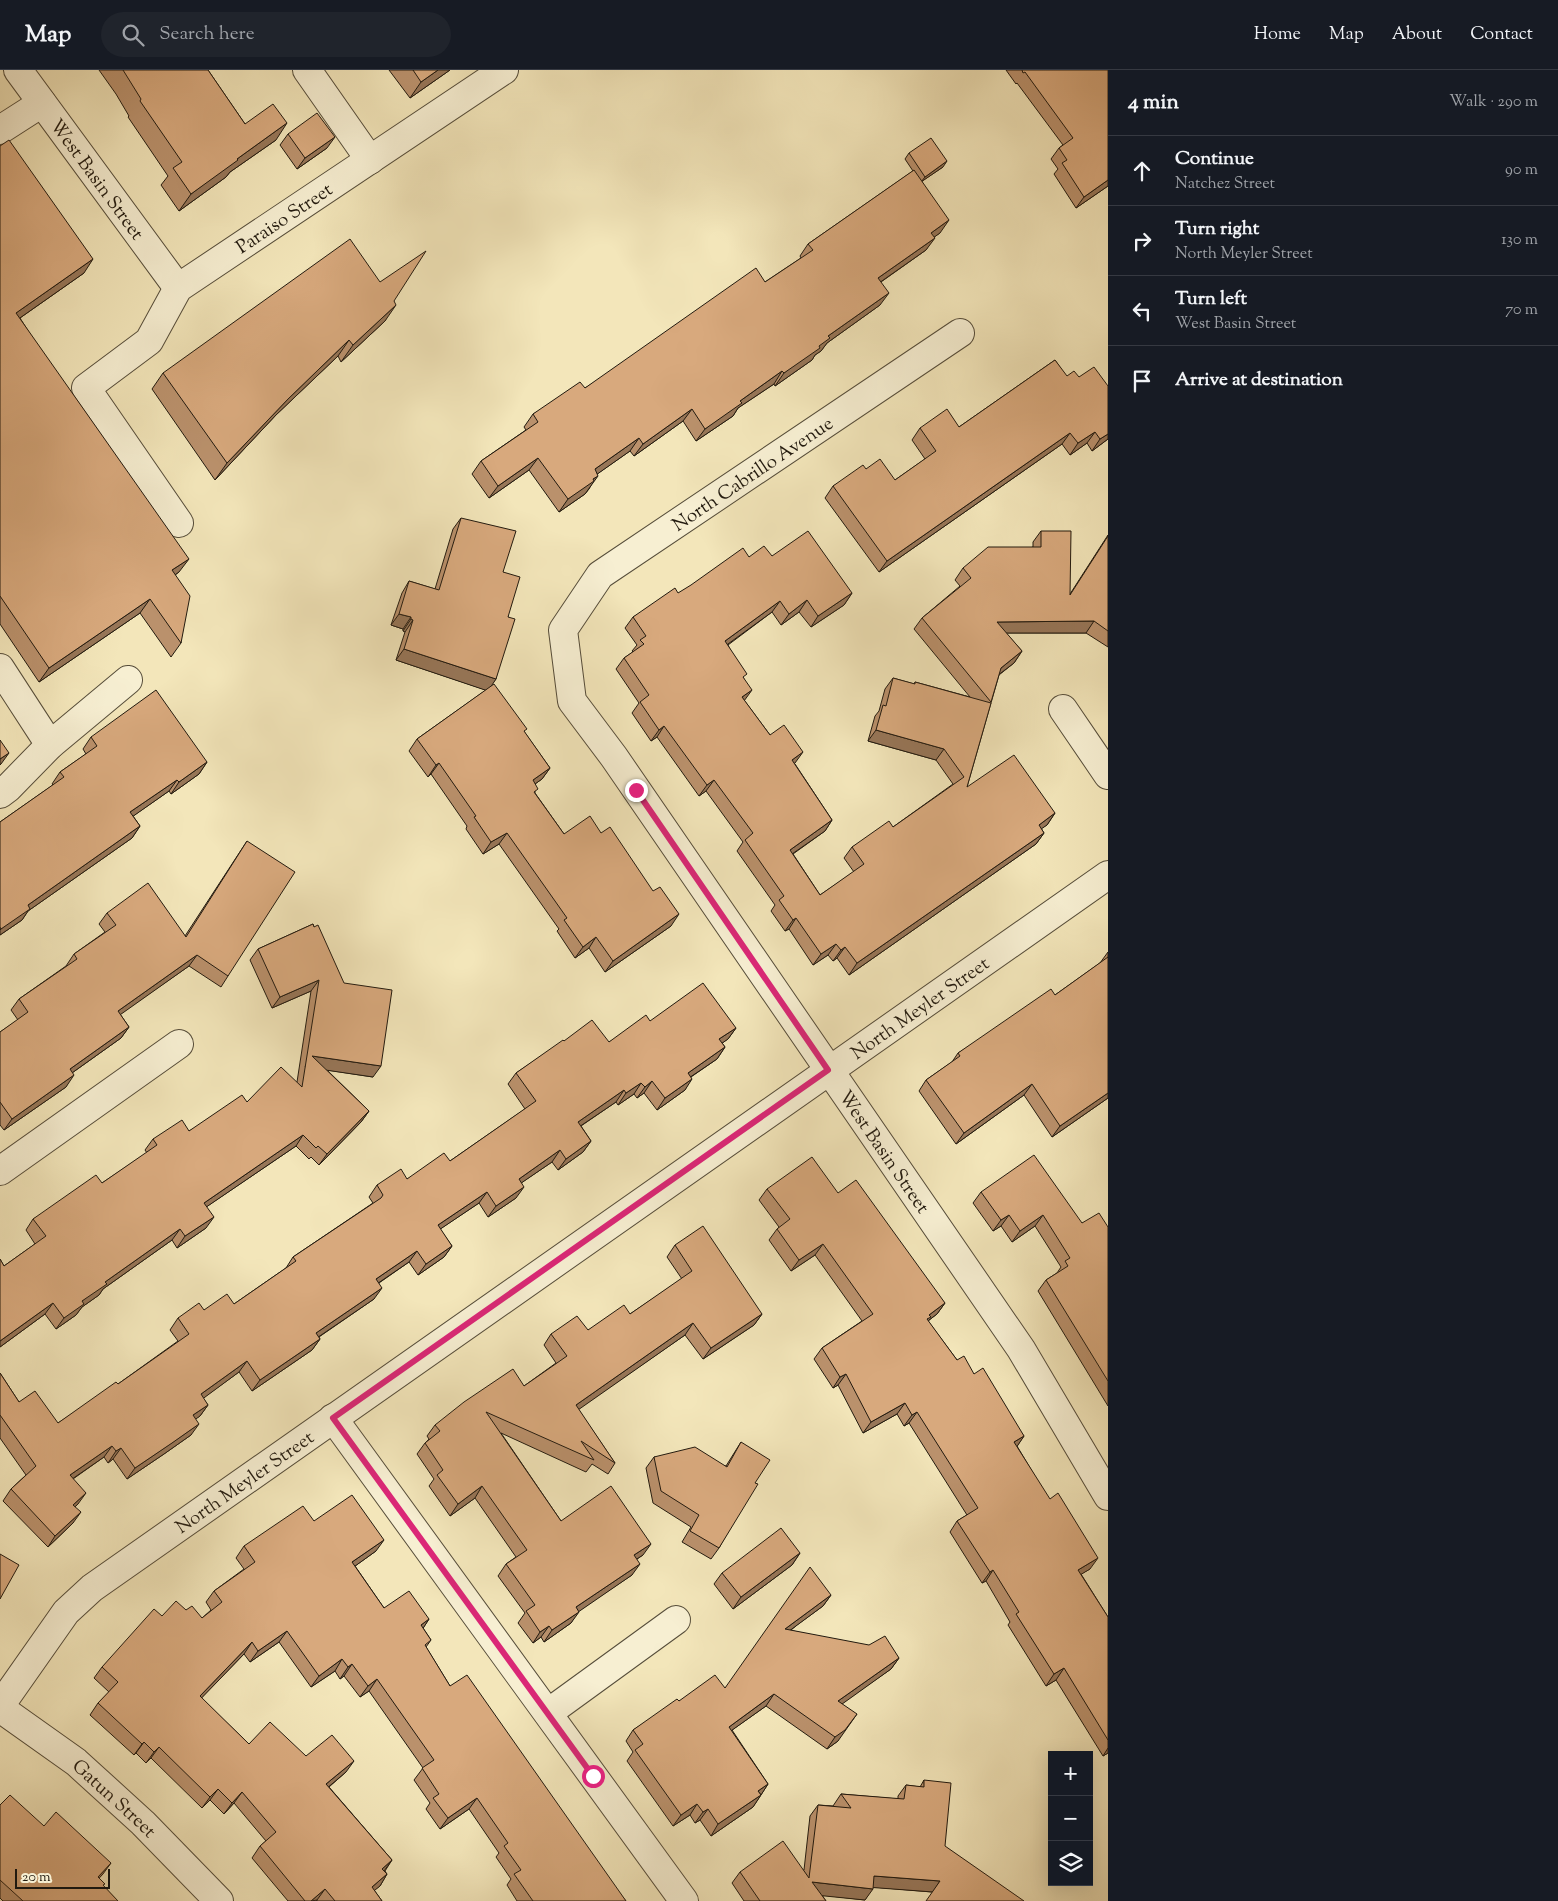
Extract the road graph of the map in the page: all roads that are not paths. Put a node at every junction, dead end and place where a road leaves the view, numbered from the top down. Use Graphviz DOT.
graph roads {
  1 [pos="18,70"];
  2 [pos="307,70"];
  3 [pos="504,70"];
  4 [pos="42,103"];
  5 [pos="0,130"];
  6 [pos="370,160"];
  7 [pos="178,288"];
  8 [pos="960,333"];
  9 [pos="179,523"];
  10 [pos="563,630"];
  11 [pos="0,668"];
  12 [pos="128,680"];
  13 [pos="1063,710"];
  14 [pos="50,745"];
  15 [pos="1108,775"];
  16 [pos="0,794"];
  17 [pos="1108,875"];
  18 [pos="179,1044"];
  19 [pos="828,1070"];
  20 [pos="0,1171"];
  21 [pos="333,1418"];
  22 [pos="1108,1496"];
  23 [pos="676,1620"];
  24 [pos="0,1707"];
  25 [pos="548,1713"];
  26 [pos="219,1901"];
  27 [pos="684,1901"];
  1 -- 4 [label="street, West Basin Street"];
  2 -- 6 [label="street"];
  3 -- 6 [label="street, Paraiso Street"];
  4 -- 5 [label="street"];
  4 -- 7 [label="street, West Basin Street"];
  6 -- 7 [label="street, Paraiso Street"];
  7 -- 9 [label="street, Paraiso Street"];
  8 -- 10 [label="street, North Cabrillo Avenue"];
  10 -- 19 [label="street, West Basin Street"];
  11 -- 14 [label="street"];
  12 -- 14 [label="street"];
  13 -- 15 [label="street"];
  14 -- 16 [label="street"];
  17 -- 19 [label="street, North Meyler Street"];
  18 -- 20 [label="street"];
  19 -- 21 [label="street, North Meyler Street"];
  19 -- 22 [label="street, West Basin Street"];
  21 -- 24 [label="street, North Meyler Street"];
  21 -- 25 [label="street"];
  23 -- 25 [label="street"];
  24 -- 26 [label="street, Gatun Street"];
  25 -- 27 [label="street"];
}
